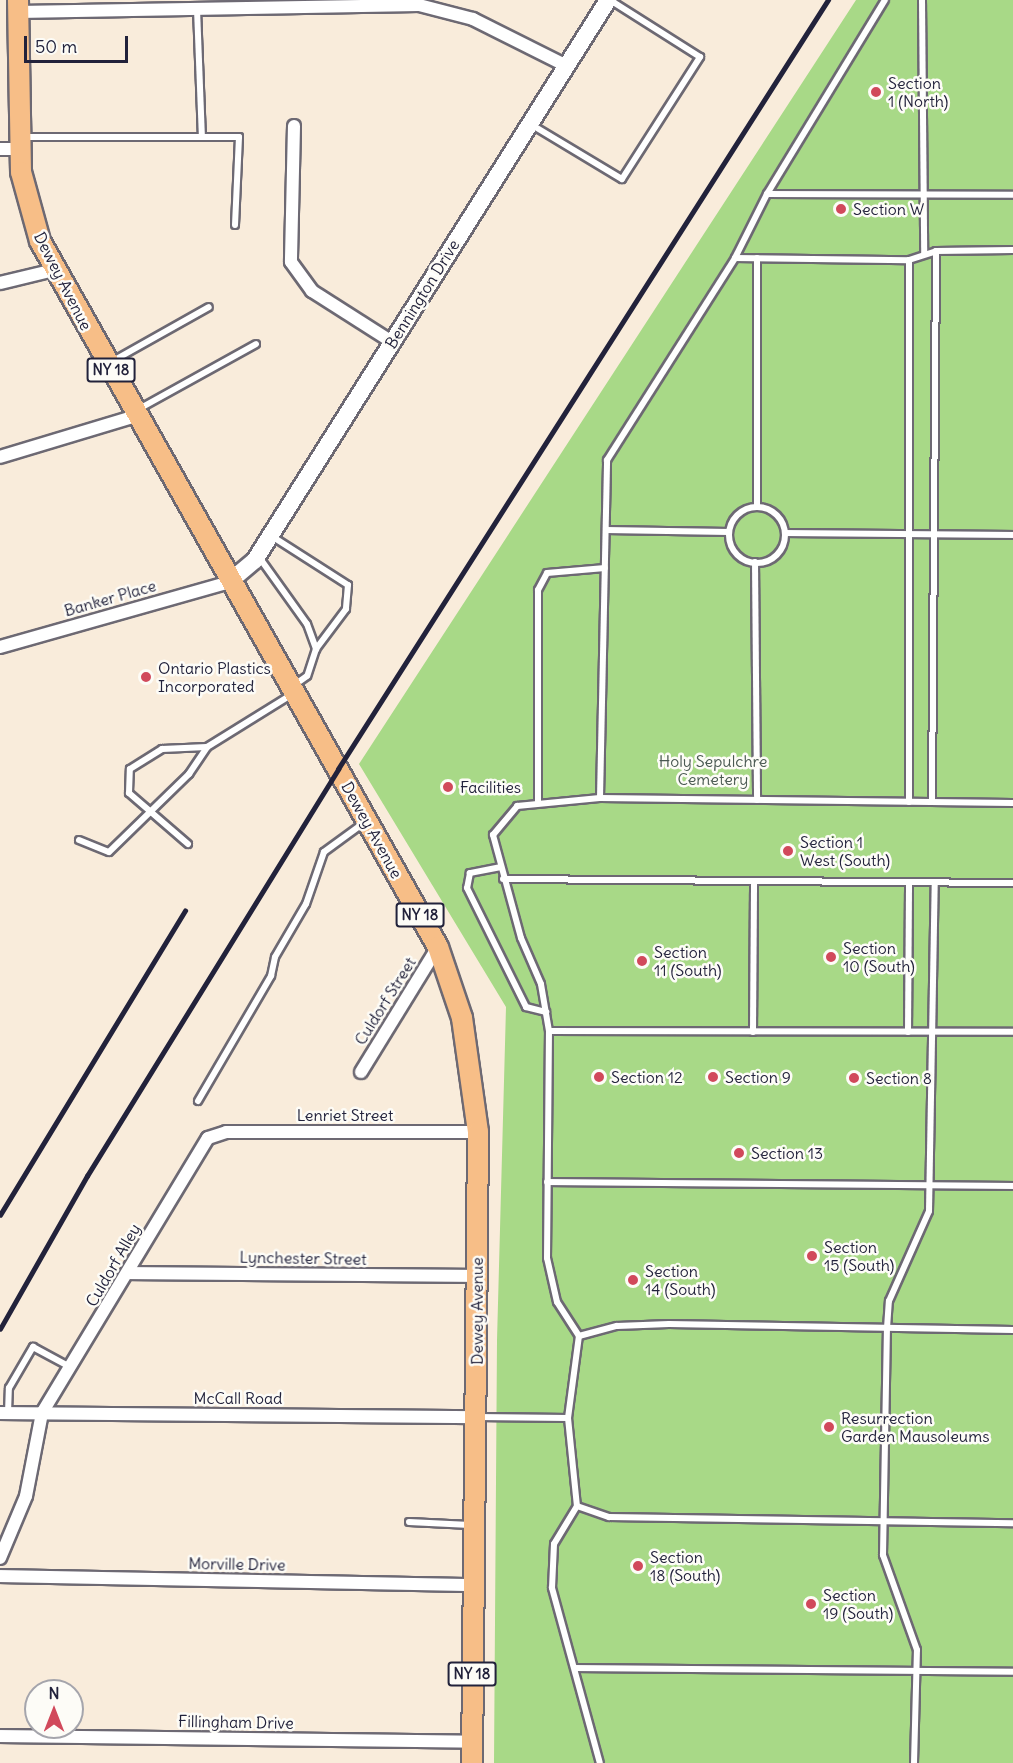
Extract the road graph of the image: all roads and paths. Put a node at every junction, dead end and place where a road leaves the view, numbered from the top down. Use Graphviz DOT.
graph roads {
  1 [pos="609,0"];
  2 [pos="885,0"];
  3 [pos="922,0"];
  4 [pos="18,6"];
  5 [pos="197,7"];
  6 [pos="565,65"];
  7 [pos="529,124"];
  8 [pos="294,126"];
  9 [pos="202,137"];
  10 [pos="13,145"];
  11 [pos="767,194"];
  12 [pos="924,194"];
  13 [pos="1013,195"];
  14 [pos="236,225"];
  15 [pos="1013,250"];
  16 [pos="936,251"];
  17 [pos="924,253"];
  18 [pos="735,258"];
  19 [pos="757,258"];
  20 [pos="909,260"];
  21 [pos="54,270"];
  22 [pos="0,284"];
  23 [pos="209,307"];
  24 [pos="392,342"];
  25 [pos="256,344"];
  26 [pos="108,364"];
  27 [pos="135,413"];
  28 [pos="0,457"];
  29 [pos="757,506"];
  30 [pos="606,530"];
  31 [pos="729,532"];
  32 [pos="786,533"];
  33 [pos="911,534"];
  34 [pos="935,534"];
  35 [pos="1013,535"];
  36 [pos="270,536"];
  37 [pos="258,556"];
  38 [pos="754,562"];
  39 [pos="605,568"];
  40 [pos="229,582"];
  41 [pos="0,647"];
  42 [pos="316,649"];
  43 [pos="293,690"];
  44 [pos="207,747"];
  45 [pos="600,798"];
  46 [pos="757,800"];
  47 [pos="538,801"];
  48 [pos="909,802"];
  49 [pos="932,802"];
  50 [pos="1013,803"];
  51 [pos="148,810"];
  52 [pos="367,821"];
  53 [pos="79,840"];
  54 [pos="188,844"];
  55 [pos="501,867"];
  56 [pos="503,879"];
  57 [pos="754,881"];
  58 [pos="909,882"];
  59 [pos="935,882"];
  60 [pos="1013,883"];
  61 [pos="438,947"];
  62 [pos="546,1012"];
  63 [pos="549,1031"];
  64 [pos="753,1032"];
  65 [pos="908,1032"];
  66 [pos="932,1032"];
  67 [pos="1013,1032"];
  68 [pos="361,1072"];
  69 [pos="198,1101"];
  70 [pos="478,1132"];
  71 [pos="213,1134"];
  72 [pos="547,1182"];
  73 [pos="930,1185"];
  74 [pos="1013,1186"];
  75 [pos="128,1273"];
  76 [pos="477,1276"];
  77 [pos="887,1328"];
  78 [pos="1013,1330"];
  79 [pos="579,1336"];
  80 [pos="72,1368"];
  81 [pos="4,1413"];
  82 [pos="42,1413"];
  83 [pos="477,1417"];
  84 [pos="568,1418"];
  85 [pos="577,1506"];
  86 [pos="409,1522"];
  87 [pos="885,1522"];
  88 [pos="1013,1523"];
  89 [pos="474,1525"];
  90 [pos="0,1558"];
  91 [pos="0,1576"];
  92 [pos="473,1585"];
  93 [pos="576,1668"];
  94 [pos="913,1671"];
  95 [pos="1013,1672"];
  96 [pos="0,1736"];
  97 [pos="472,1742"];
  98 [pos="472,1763"];
  99 [pos="600,1763"];
  100 [pos="914,1763"];
  1 -- 6 [label="street, Bennington Drive"];
  1 -- 7 [label="lane"];
  2 -- 11 [label="lane"];
  3 -- 12 [label="lane"];
  4 -- 5 [label="street"];
  4 -- 10 [label="main road, Dewey Avenue / NY 18"];
  5 -- 6 [label="street"];
  5 -- 9 [label="lane"];
  6 -- 7 [label="street, Bennington Drive"];
  7 -- 24 [label="street, Bennington Drive"];
  8 -- 24 [label="street"];
  9 -- 10 [label="lane"];
  9 -- 14 [label="lane"];
  10 -- 21 [label="main road, Dewey Avenue / NY 18"];
  11 -- 12 [label="lane"];
  11 -- 18 [label="lane"];
  12 -- 13 [label="lane"];
  12 -- 17 [label="lane"];
  15 -- 16 [label="lane"];
  16 -- 17 [label="lane"];
  16 -- 34 [label="lane"];
  17 -- 20 [label="lane"];
  18 -- 19 [label="lane"];
  18 -- 30 [label="lane"];
  19 -- 20 [label="lane"];
  19 -- 29 [label="lane"];
  20 -- 33 [label="lane"];
  21 -- 22 [label="street"];
  21 -- 26 [label="main road, Dewey Avenue / NY 18"];
  23 -- 26 [label="lane"];
  24 -- 36 [label="street, Bennington Drive"];
  25 -- 27 [label="lane"];
  26 -- 27 [label="main road, Dewey Avenue / NY 18"];
  27 -- 28 [label="street"];
  27 -- 40 [label="main road, Dewey Avenue / NY 18"];
  29 -- 31 [label="lane"];
  29 -- 32 [label="lane"];
  30 -- 31 [label="lane"];
  30 -- 39 [label="lane"];
  31 -- 38 [label="lane"];
  32 -- 33 [label="lane"];
  32 -- 38 [label="lane"];
  33 -- 34 [label="lane"];
  33 -- 48 [label="lane"];
  34 -- 35 [label="lane"];
  34 -- 49 [label="lane"];
  36 -- 37 [label="street, Bennington Drive"];
  36 -- 42 [label="lane"];
  37 -- 40 [label="street, Bennington Drive"];
  37 -- 42 [label="lane"];
  38 -- 46 [label="lane"];
  39 -- 45 [label="lane"];
  39 -- 47 [label="lane"];
  40 -- 41 [label="street, Banker Place"];
  40 -- 43 [label="main road, Dewey Avenue / NY 18"];
  42 -- 43 [label="lane"];
  43 -- 44 [label="lane"];
  43 -- 52 [label="main road, Dewey Avenue / NY 18"];
  44 -- 51 [label="lane"];
  44 -- 51 [label="lane"];
  45 -- 46 [label="lane"];
  45 -- 47 [label="lane"];
  46 -- 48 [label="lane"];
  47 -- 55 [label="lane"];
  48 -- 49 [label="lane"];
  49 -- 50 [label="lane"];
  51 -- 53 [label="lane"];
  51 -- 54 [label="lane"];
  52 -- 61 [label="main road, Dewey Avenue / NY 18"];
  52 -- 69 [label="lane"];
  55 -- 56 [label="lane"];
  55 -- 62 [label="lane"];
  56 -- 57 [label="lane"];
  56 -- 62 [label="lane"];
  57 -- 58 [label="lane"];
  57 -- 64 [label="lane"];
  58 -- 59 [label="lane"];
  58 -- 65 [label="lane"];
  59 -- 60 [label="lane"];
  59 -- 66 [label="lane"];
  61 -- 68 [label="street, Culdorf Street"];
  61 -- 70 [label="main road, Dewey Avenue / NY 18"];
  62 -- 63 [label="lane"];
  63 -- 64 [label="lane"];
  63 -- 72 [label="lane"];
  64 -- 65 [label="lane"];
  65 -- 66 [label="lane"];
  66 -- 67 [label="lane"];
  66 -- 73 [label="lane"];
  70 -- 71 [label="street, Lenriet Street"];
  70 -- 76 [label="main road, Dewey Avenue / NY 18"];
  71 -- 75 [label="street, Culdorf Alley"];
  72 -- 73 [label="lane"];
  72 -- 79 [label="lane"];
  73 -- 74 [label="lane"];
  73 -- 77 [label="lane"];
  75 -- 76 [label="street, Lynchester Street"];
  75 -- 80 [label="street, Culdorf Alley"];
  76 -- 83 [label="main road, Dewey Avenue / NY 18"];
  77 -- 78 [label="lane"];
  77 -- 79 [label="lane"];
  77 -- 87 [label="lane"];
  79 -- 84 [label="lane"];
  80 -- 81 [label="lane"];
  80 -- 82 [label="street, Culdorf Alley"];
  81 -- 82 [label="street, McCall Road"];
  82 -- 83 [label="street, McCall Road"];
  82 -- 90 [label="street"];
  83 -- 84 [label="lane"];
  83 -- 89 [label="main road, Dewey Avenue / NY 18"];
  84 -- 85 [label="lane"];
  85 -- 87 [label="lane"];
  85 -- 93 [label="lane"];
  86 -- 89 [label="lane"];
  87 -- 88 [label="lane"];
  87 -- 94 [label="lane"];
  89 -- 92 [label="main road, Dewey Avenue / NY 18"];
  91 -- 92 [label="street, Morville Drive"];
  92 -- 97 [label="main road, Dewey Avenue / NY 18"];
  93 -- 94 [label="lane"];
  93 -- 99 [label="lane"];
  94 -- 95 [label="lane"];
  94 -- 100 [label="lane"];
  96 -- 97 [label="street, Fillingham Drive"];
  97 -- 98 [label="main road, Dewey Avenue / NY 18"];
}
